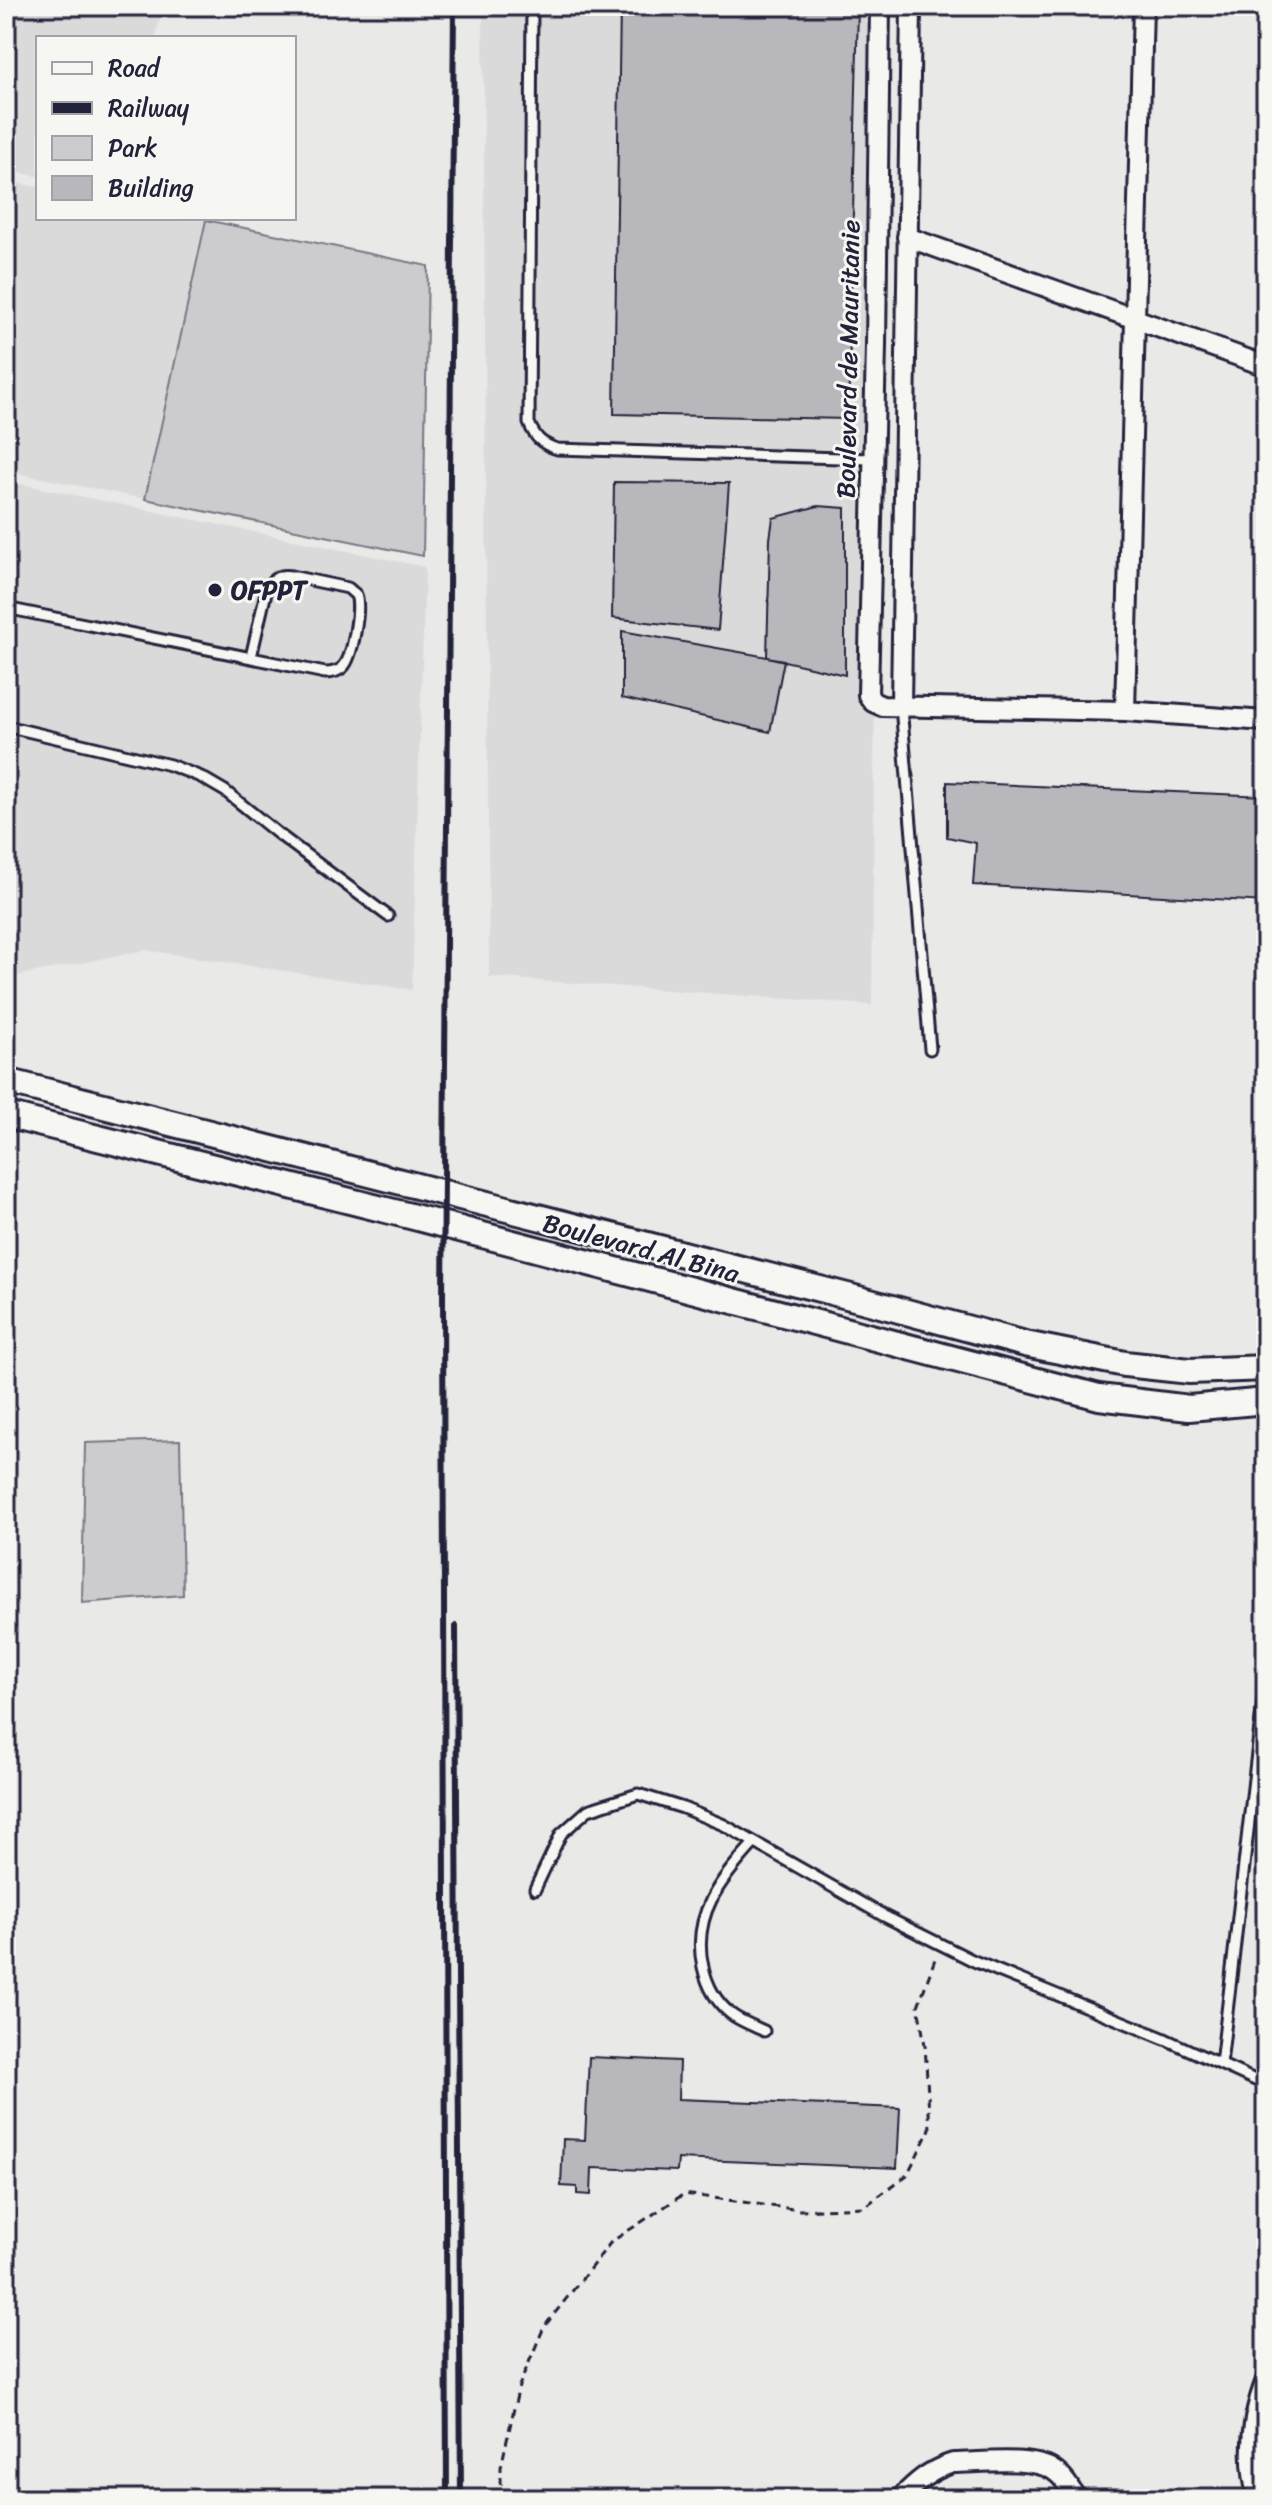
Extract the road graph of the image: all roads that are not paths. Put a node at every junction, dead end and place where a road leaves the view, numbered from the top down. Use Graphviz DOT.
graph roads {
  1 [pos="532,6"];
  2 [pos="880,6"];
  3 [pos="911,6"];
  4 [pos="1143,6"];
  5 [pos="907,237"];
  6 [pos="1136,319"];
  7 [pos="1266,366"];
  8 [pos="872,459"];
  9 [pos="6,608"];
  10 [pos="251,657"];
  11 [pos="901,706"];
  12 [pos="1125,711"];
  13 [pos="1266,721"];
  14 [pos="6,726"];
  15 [pos="388,916"];
  16 [pos="930,1049"];
  17 [pos="6,1081"];
  18 [pos="6,1115"];
  19 [pos="1266,1368"];
  20 [pos="1266,1401"];
  21 [pos="1266,1675"];
  22 [pos="754,1843"];
  23 [pos="535,1889"];
  24 [pos="764,2031"];
  25 [pos="1221,2064"];
  26 [pos="1266,2085"];
  27 [pos="1266,2380"];
  28 [pos="1261,2410"];
  29 [pos="900,2499"];
  30 [pos="1076,2499"];
  31 [pos="1258,2499"];
  1 -- 8 [label="lane"];
  2 -- 8 [label="street, Boulevard de Mauritanie"];
  3 -- 5 [label="street"];
  4 -- 6 [label="street"];
  5 -- 6 [label="street"];
  5 -- 11 [label="street"];
  6 -- 7 [label="street"];
  6 -- 12 [label="street"];
  8 -- 11 [label="street, Boulevard de Mauritanie"];
  9 -- 10 [label="lane"];
  10 -- 10 [label="lane"];
  11 -- 12 [label="street"];
  11 -- 16 [label="lane"];
  12 -- 13 [label="street"];
  14 -- 15 [label="lane"];
  17 -- 19 [label="main road, Boulevard Al Bina"];
  18 -- 20 [label="main road, Boulevard Al Bina"];
  21 -- 25 [label="lane"];
  22 -- 23 [label="lane"];
  22 -- 24 [label="lane"];
  22 -- 25 [label="lane"];
  25 -- 26 [label="lane"];
  27 -- 28 [label="street"];
  28 -- 31 [label="street"];
  29 -- 30 [label="street"];
}
